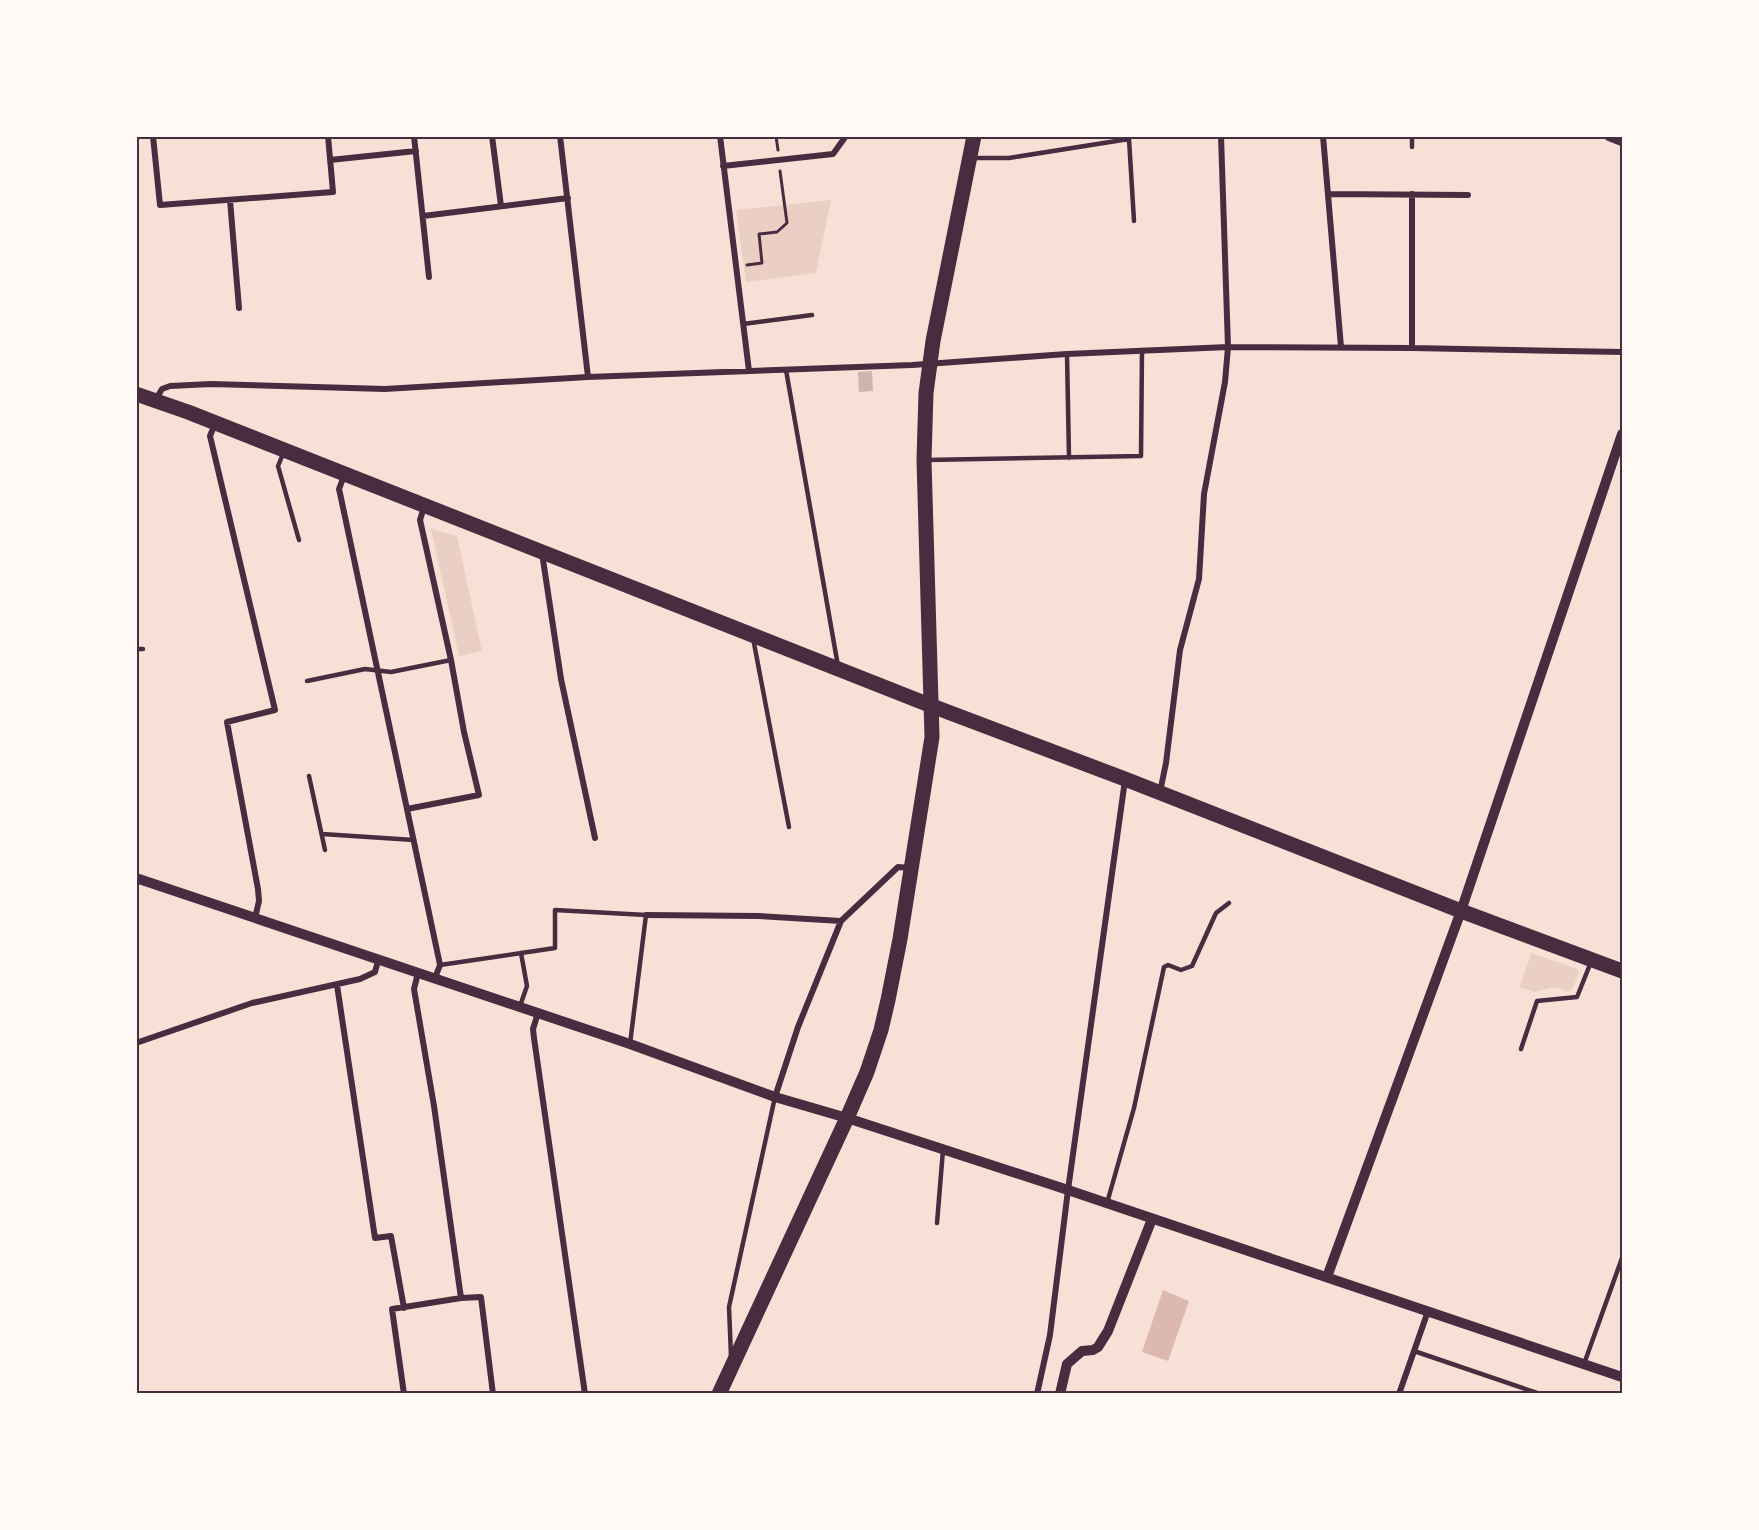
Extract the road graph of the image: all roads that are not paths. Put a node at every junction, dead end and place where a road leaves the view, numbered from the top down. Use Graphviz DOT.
graph roads {
  1 [pos="153,136"];
  2 [pos="328,136"];
  3 [pos="414,136"];
  4 [pos="492,136"];
  5 [pos="561,136"];
  6 [pos="720,136"];
  7 [pos="846,136"];
  8 [pos="974,136"];
  9 [pos="1221,136"];
  10 [pos="1323,136"];
  11 [pos="1412,136"];
  12 [pos="1609,136"];
  13 [pos="1623,141"];
  14 [pos="1412,147"];
  15 [pos="416,151"];
  16 [pos="969,158"];
  17 [pos="330,160"];
  18 [pos="723,166"];
  19 [pos="1328,194"];
  20 [pos="1412,194"];
  21 [pos="1468,195"];
  22 [pos="568,198"];
  23 [pos="230,200"];
  24 [pos="501,206"];
  25 [pos="423,216"];
  26 [pos="1134,221"];
  27 [pos="429,278"];
  28 [pos="238,308"];
  29 [pos="812,315"];
  30 [pos="743,324"];
  31 [pos="1228,347"];
  32 [pos="1341,347"];
  33 [pos="1412,348"];
  34 [pos="1142,350"];
  35 [pos="1623,352"];
  36 [pos="1067,354"];
  37 [pos="929,364"];
  38 [pos="786,370"];
  39 [pos="748,371"];
  40 [pos="588,377"];
  41 [pos="136,394"];
  42 [pos="156,400"];
  43 [pos="216,424"];
  44 [pos="1623,434"];
  45 [pos="284,451"];
  46 [pos="1069,458"];
  47 [pos="924,460"];
  48 [pos="345,475"];
  49 [pos="425,506"];
  50 [pos="299,540"];
  51 [pos="542,553"];
  52 [pos="753,636"];
  53 [pos="136,649"];
  54 [pos="143,649"];
  55 [pos="451,660"];
  56 [pos="838,669"];
  57 [pos="377,671"];
  58 [pos="307,681"];
  59 [pos="932,706"];
  60 [pos="309,776"];
  61 [pos="1125,779"];
  62 [pos="1160,793"];
  63 [pos="407,808"];
  64 [pos="789,827"];
  65 [pos="322,834"];
  66 [pos="595,838"];
  67 [pos="414,840"];
  68 [pos="325,850"];
  69 [pos="912,868"];
  70 [pos="136,878"];
  71 [pos="1229,903"];
  72 [pos="1461,911"];
  73 [pos="646,915"];
  74 [pos="255,918"];
  75 [pos="842,921"];
  76 [pos="521,953"];
  77 [pos="1592,959"];
  78 [pos="378,961"];
  79 [pos="440,965"];
  80 [pos="1623,971"];
  81 [pos="418,973"];
  82 [pos="435,978"];
  83 [pos="337,985"];
  84 [pos="519,1007"];
  85 [pos="538,1013"];
  86 [pos="136,1043"];
  87 [pos="630,1044"];
  88 [pos="1521,1049"];
  89 [pos="775,1097"];
  90 [pos="847,1118"];
  91 [pos="943,1150"];
  92 [pos="1068,1190"];
  93 [pos="1107,1204"];
  94 [pos="1152,1219"];
  95 [pos="937,1223"];
  96 [pos="1623,1258"];
  97 [pos="1327,1278"];
  98 [pos="461,1298"];
  99 [pos="404,1308"];
  100 [pos="1428,1311"];
  101 [pos="1414,1351"];
  102 [pos="1584,1364"];
  103 [pos="731,1367"];
  104 [pos="1623,1377"];
  105 [pos="404,1394"];
  106 [pos="493,1394"];
  107 [pos="585,1394"];
  108 [pos="719,1394"];
  109 [pos="1037,1394"];
  110 [pos="1060,1394"];
  111 [pos="1399,1394"];
  112 [pos="1540,1394"];
  1 -- 23 [label="street"];
  2 -- 17 [label="street"];
  3 -- 15 [label="street"];
  4 -- 24 [label="street"];
  5 -- 22 [label="street"];
  6 -- 18 [label="street"];
  7 -- 18 [label="street"];
  8 -- 16 [label="main road"];
  9 -- 31 [label="street"];
  10 -- 19 [label="street"];
  11 -- 14 [label="lane"];
  12 -- 13 [label="street"];
  15 -- 17 [label="street"];
  15 -- 25 [label="street"];
  16 -- 26 [label="lane"];
  16 -- 37 [label="main road"];
  17 -- 23 [label="street"];
  18 -- 30 [label="street"];
  19 -- 20 [label="street"];
  19 -- 32 [label="street"];
  20 -- 21 [label="street"];
  20 -- 33 [label="street"];
  22 -- 24 [label="street"];
  22 -- 40 [label="street"];
  23 -- 28 [label="street"];
  24 -- 25 [label="street"];
  25 -- 27 [label="street"];
  29 -- 30 [label="lane"];
  30 -- 39 [label="street"];
  31 -- 32 [label="street"];
  31 -- 34 [label="street"];
  31 -- 62 [label="street"];
  32 -- 33 [label="street"];
  33 -- 35 [label="street"];
  34 -- 36 [label="street"];
  34 -- 46 [label="lane"];
  36 -- 37 [label="street"];
  36 -- 46 [label="lane"];
  37 -- 38 [label="street"];
  37 -- 47 [label="main road"];
  38 -- 39 [label="street"];
  38 -- 56 [label="lane"];
  39 -- 40 [label="street"];
  40 -- 42 [label="street"];
  41 -- 42 [label="main road"];
  42 -- 43 [label="main road"];
  43 -- 45 [label="main road"];
  43 -- 74 [label="street"];
  44 -- 72 [label="street"];
  45 -- 48 [label="main road"];
  45 -- 50 [label="lane"];
  46 -- 47 [label="lane"];
  47 -- 59 [label="main road"];
  48 -- 49 [label="main road"];
  48 -- 57 [label="street"];
  49 -- 51 [label="main road"];
  49 -- 55 [label="street"];
  51 -- 52 [label="main road"];
  51 -- 66 [label="street"];
  52 -- 56 [label="main road"];
  52 -- 64 [label="lane"];
  53 -- 54 [label="lane"];
  55 -- 57 [label="lane"];
  55 -- 63 [label="street"];
  56 -- 59 [label="main road"];
  57 -- 58 [label="lane"];
  57 -- 63 [label="street"];
  59 -- 61 [label="main road"];
  59 -- 69 [label="main road"];
  60 -- 65 [label="lane"];
  61 -- 62 [label="main road"];
  61 -- 92 [label="street"];
  62 -- 72 [label="main road"];
  63 -- 67 [label="street"];
  65 -- 67 [label="lane"];
  65 -- 68 [label="lane"];
  67 -- 79 [label="street"];
  69 -- 75 [label="street"];
  69 -- 90 [label="main road"];
  70 -- 74 [label="street"];
  71 -- 93 [label="lane"];
  72 -- 77 [label="main road"];
  72 -- 97 [label="street"];
  73 -- 75 [label="street"];
  73 -- 76 [label="lane"];
  73 -- 87 [label="lane"];
  74 -- 78 [label="street"];
  75 -- 89 [label="street"];
  76 -- 79 [label="lane"];
  76 -- 84 [label="lane"];
  77 -- 80 [label="main road"];
  77 -- 88 [label="lane"];
  78 -- 81 [label="street"];
  78 -- 83 [label="street"];
  79 -- 82 [label="street"];
  81 -- 82 [label="street"];
  81 -- 98 [label="street"];
  82 -- 84 [label="street"];
  83 -- 86 [label="street"];
  83 -- 99 [label="street"];
  84 -- 85 [label="street"];
  85 -- 87 [label="street"];
  85 -- 107 [label="street"];
  87 -- 89 [label="street"];
  89 -- 90 [label="street"];
  89 -- 103 [label="lane"];
  90 -- 91 [label="street"];
  90 -- 103 [label="main road"];
  91 -- 92 [label="street"];
  91 -- 95 [label="lane"];
  92 -- 93 [label="street"];
  92 -- 109 [label="street"];
  93 -- 94 [label="street"];
  94 -- 97 [label="street"];
  94 -- 110 [label="street"];
  96 -- 102 [label="lane"];
  97 -- 100 [label="street"];
  98 -- 99 [label="street"];
  98 -- 106 [label="street"];
  99 -- 105 [label="street"];
  100 -- 101 [label="street"];
  100 -- 102 [label="street"];
  101 -- 111 [label="street"];
  101 -- 112 [label="lane"];
  102 -- 104 [label="street"];
  103 -- 108 [label="main road"];
}
